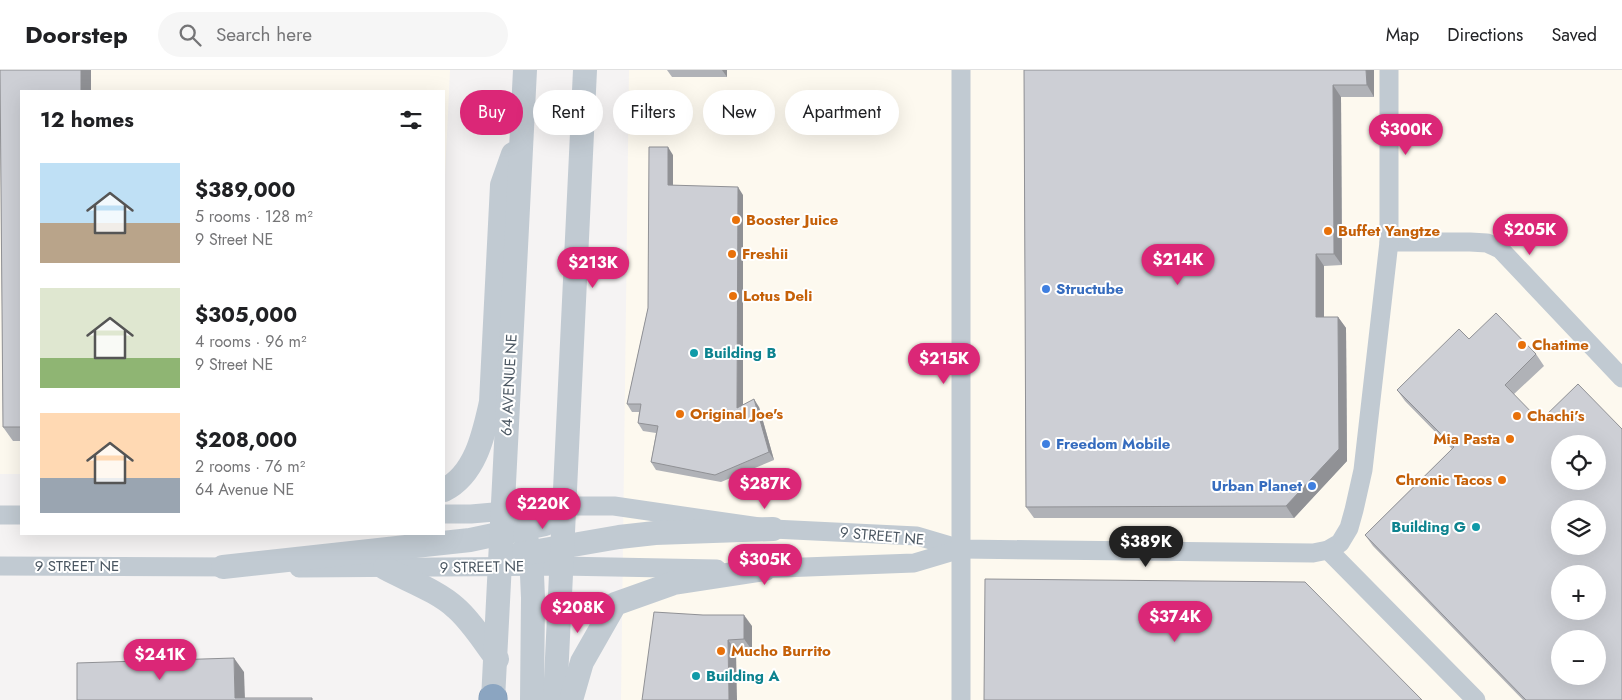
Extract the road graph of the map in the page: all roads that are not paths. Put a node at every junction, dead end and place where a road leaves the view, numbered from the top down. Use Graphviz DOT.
graph roads {
  1 [pos="525,70"];
  2 [pos="585,70"];
  3 [pos="961,70"];
  4 [pos="1390,70"];
  5 [pos="523,101"];
  6 [pos="520,135"];
  7 [pos="521,135"];
  8 [pos="1389,242"];
  9 [pos="1622,378"];
  10 [pos="445,489"];
  11 [pos="564,506"];
  12 [pos="445,514"];
  13 [pos="0,515"];
  14 [pos="20,515"];
  15 [pos="509,525"];
  16 [pos="773,529"];
  17 [pos="961,549"];
  18 [pos="1328,550"];
  19 [pos="562,556"];
  20 [pos="532,559"];
  21 [pos="0,566"];
  22 [pos="223,567"];
  23 [pos="500,567"];
  24 [pos="385,568"];
  25 [pos="765,569"];
  26 [pos="497,660"];
  27 [pos="493,699"];
  28 [pos="532,700"];
  29 [pos="555,700"];
  30 [pos="572,700"];
  31 [pos="961,700"];
  32 [pos="1476,700"];
  1 -- 5 [label="street, 64 AVENUE NE"];
  2 -- 11 [label="street"];
  3 -- 17 [label="street"];
  4 -- 8 [label="street"];
  6 -- 10 [label="street"];
  7 -- 15 [label="street, 64 AVENUE NE"];
  8 -- 9 [label="street"];
  8 -- 18 [label="street"];
  11 -- 15 [label="street"];
  11 -- 16 [label="street, 9 STREET NE"];
  11 -- 19 [label="street"];
  12 -- 15 [label="street"];
  13 -- 14 [label="street"];
  15 -- 20 [label="street"];
  15 -- 22 [label="street"];
  15 -- 23 [label="street, 64 AVENUE NE"];
  16 -- 17 [label="street, 9 STREET NE"];
  16 -- 19 [label="street"];
  17 -- 18 [label="street, 9 STREET NE"];
  17 -- 25 [label="street, 9 STREET NE"];
  17 -- 31 [label="street"];
  18 -- 32 [label="street"];
  19 -- 20 [label="street"];
  19 -- 25 [label="street, 9 STREET NE"];
  19 -- 29 [label="street"];
  20 -- 23 [label="street"];
  20 -- 28 [label="street"];
  21 -- 22 [label="street, 9 STREET NE"];
  22 -- 24 [label="street, 9 STREET NE"];
  23 -- 24 [label="street, 9 STREET NE"];
  23 -- 26 [label="street, 64 AVENUE NE"];
  24 -- 26 [label="street"];
  25 -- 30 [label="street"];
  26 -- 27 [label="street, 64 AVENUE NE"];
}
